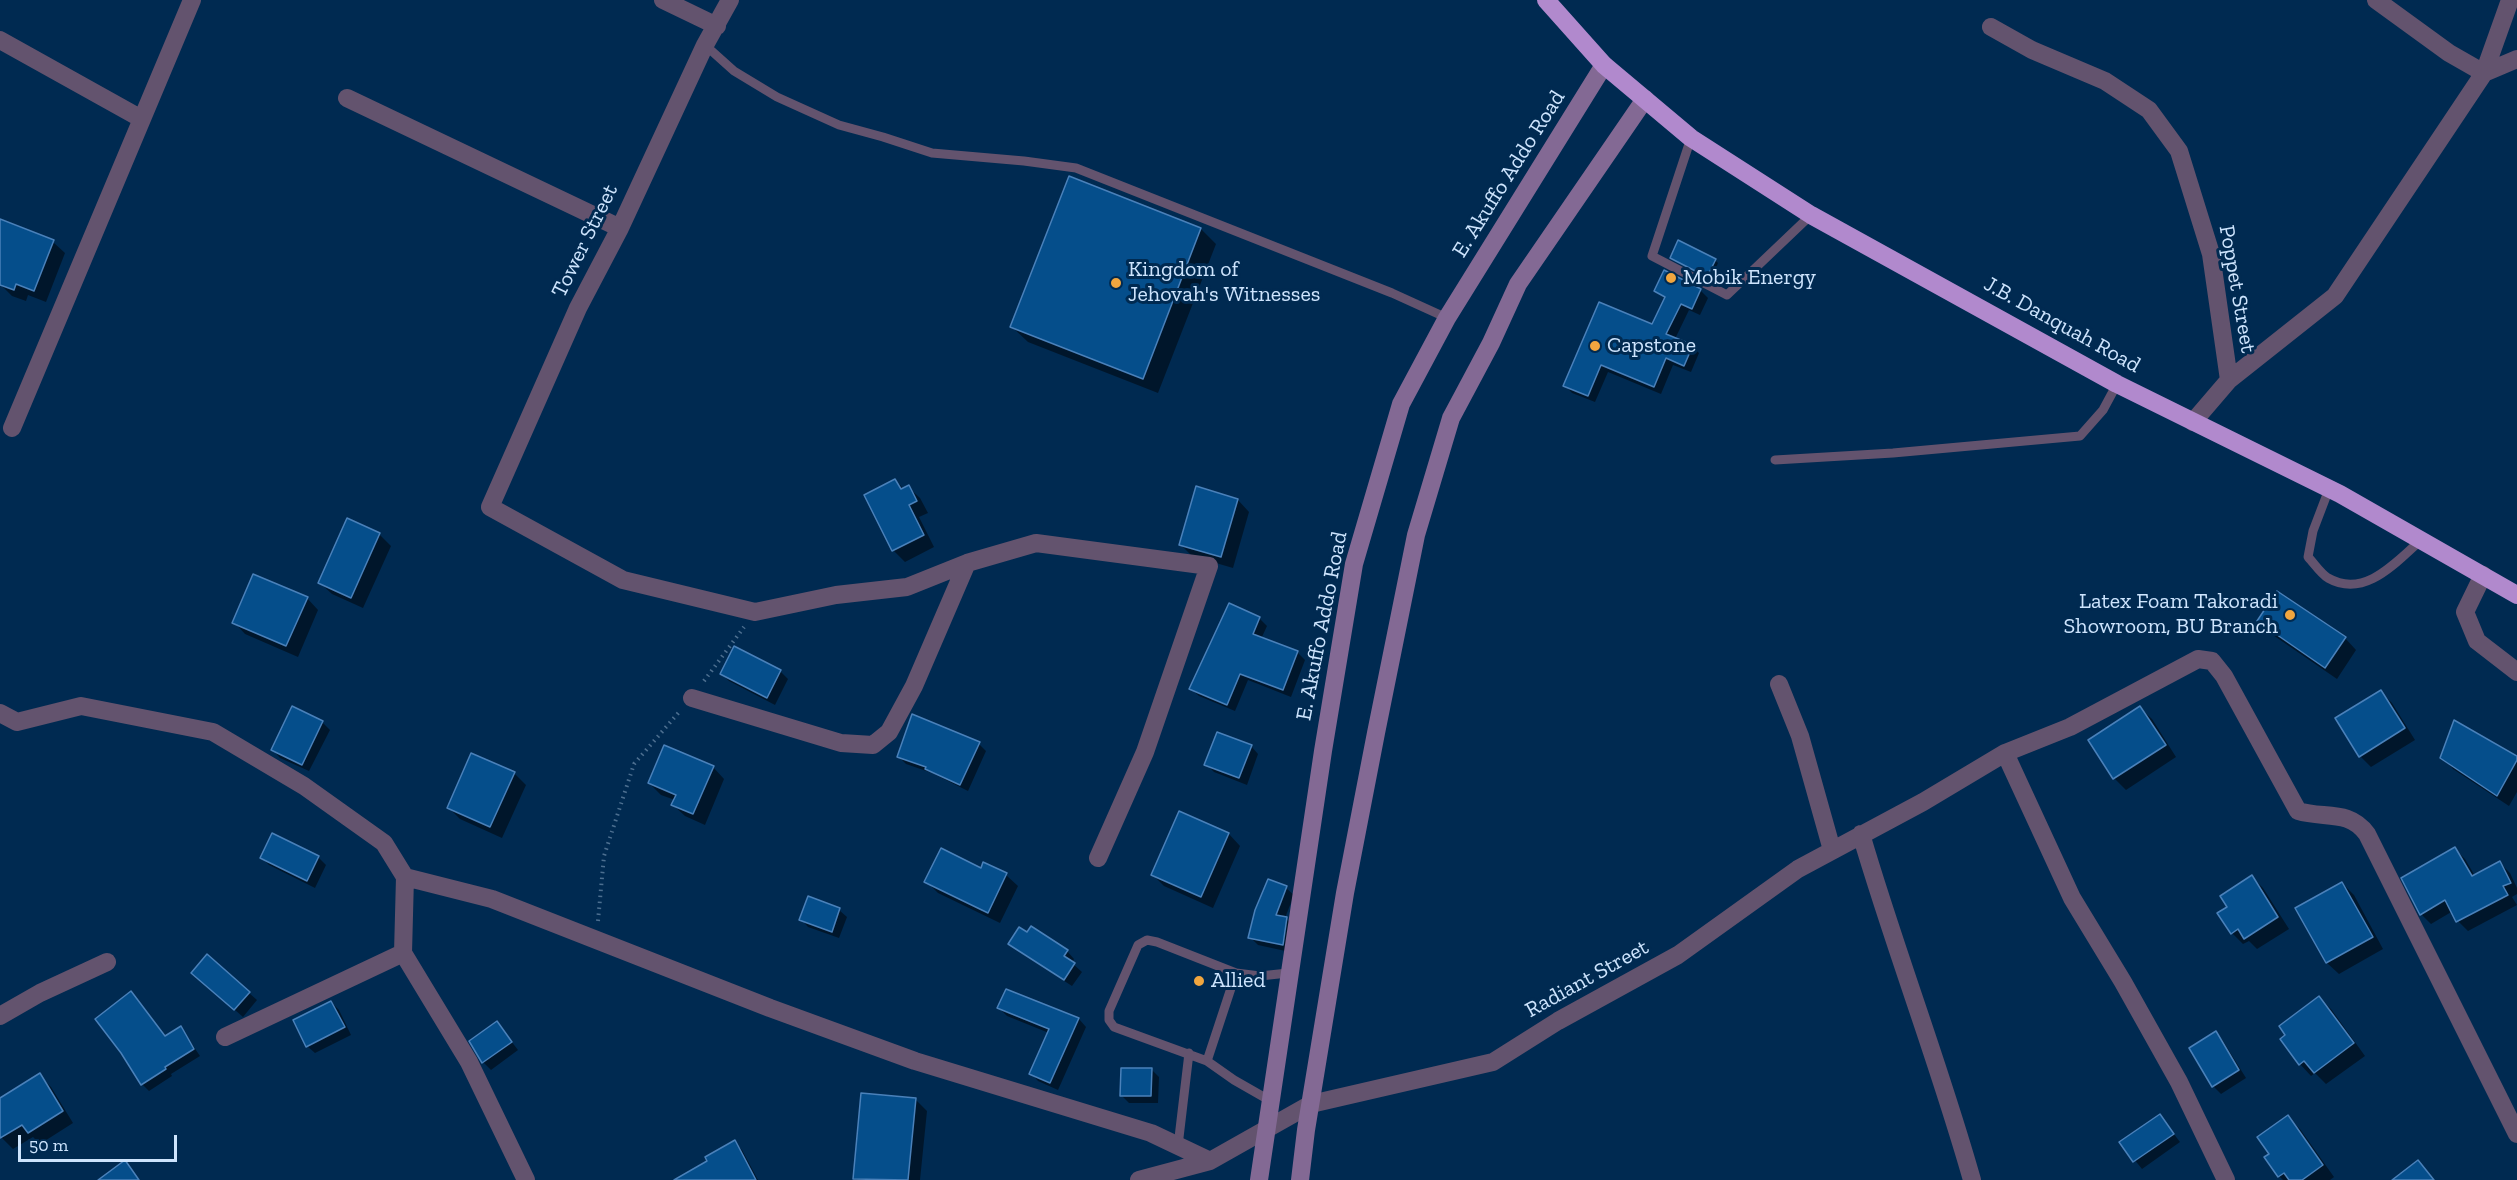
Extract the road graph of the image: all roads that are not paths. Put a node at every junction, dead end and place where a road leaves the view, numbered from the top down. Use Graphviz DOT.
graph roads {
  1 [pos="192,0"];
  2 [pos="663,0"];
  3 [pos="730,0"];
  4 [pos="1546,0"];
  5 [pos="2376,0"];
  6 [pos="2510,0"];
  7 [pos="717,26"];
  8 [pos="1991,27"];
  9 [pos="0,40"];
  10 [pos="705,45"];
  11 [pos="2517,59"];
  12 [pos="1604,65"];
  13 [pos="2484,73"];
  14 [pos="347,98"];
  15 [pos="1645,99"];
  16 [pos="140,118"];
  17 [pos="1691,138"];
  18 [pos="1811,215"];
  19 [pos="620,228"];
  20 [pos="1447,318"];
  21 [pos="2229,380"];
  22 [pos="2117,384"];
  23 [pos="2193,422"];
  24 [pos="12,428"];
  25 [pos="1775,460"];
  26 [pos="2329,489"];
  27 [pos="2421,540"];
  28 [pos="967,563"];
  29 [pos="2483,575"];
  30 [pos="2517,595"];
  31 [pos="2517,672"];
  32 [pos="1779,684"];
  33 [pos="692,698"];
  34 [pos="0,713"];
  35 [pos="2005,753"];
  36 [pos="1861,834"];
  37 [pos="1832,850"];
  38 [pos="1098,858"];
  39 [pos="405,878"];
  40 [pos="403,953"];
  41 [pos="107,962"];
  42 [pos="1236,973"];
  43 [pos="1288,973"];
  44 [pos="0,1016"];
  45 [pos="225,1037"];
  46 [pos="1189,1053"];
  47 [pos="1207,1061"];
  48 [pos="1269,1100"];
  49 [pos="1311,1104"];
  50 [pos="1266,1131"];
  51 [pos="2517,1134"];
  52 [pos="1178,1146"];
  53 [pos="1210,1161"];
  54 [pos="526,1180"];
  55 [pos="1139,1180"];
  56 [pos="1259,1180"];
  57 [pos="1300,1180"];
  58 [pos="1972,1180"];
  59 [pos="2226,1180"];
  1 -- 16 [label="street"];
  2 -- 7 [label="street"];
  3 -- 7 [label="street, Tower Street"];
  4 -- 12 [label="highway, J.B. Danquah Road"];
  5 -- 13 [label="street"];
  6 -- 13 [label="street"];
  7 -- 10 [label="street, Tower Street"];
  8 -- 21 [label="street, Poppet Street"];
  9 -- 16 [label="street"];
  10 -- 19 [label="street, Tower Street"];
  10 -- 20 [label="lane"];
  11 -- 13 [label="street"];
  12 -- 15 [label="highway, J.B. Danquah Road"];
  12 -- 20 [label="main road, E. Akuffo Addo Road"];
  13 -- 21 [label="street"];
  14 -- 19 [label="street"];
  15 -- 17 [label="highway, J.B. Danquah Road"];
  15 -- 49 [label="main road"];
  16 -- 24 [label="street"];
  17 -- 18 [label="highway, J.B. Danquah Road"];
  17 -- 18 [label="lane"];
  18 -- 22 [label="highway, J.B. Danquah Road"];
  19 -- 28 [label="street, Tower Street"];
  20 -- 43 [label="main road, E. Akuffo Addo Road"];
  21 -- 23 [label="street"];
  22 -- 23 [label="highway, J.B. Danquah Road"];
  22 -- 25 [label="lane"];
  23 -- 26 [label="highway, J.B. Danquah Road"];
  26 -- 27 [label="highway, J.B. Danquah Road"];
  26 -- 27 [label="lane"];
  27 -- 29 [label="highway, J.B. Danquah Road"];
  28 -- 33 [label="street"];
  28 -- 38 [label="street"];
  29 -- 30 [label="highway, J.B. Danquah Road"];
  29 -- 31 [label="street"];
  32 -- 37 [label="street"];
  34 -- 39 [label="street"];
  35 -- 36 [label="street, Radiant Street"];
  35 -- 51 [label="street, Radiant Street"];
  35 -- 59 [label="street"];
  36 -- 37 [label="street, Radiant Street"];
  36 -- 58 [label="street"];
  37 -- 49 [label="street, Radiant Street"];
  39 -- 40 [label="street"];
  39 -- 52 [label="street"];
  40 -- 45 [label="street"];
  40 -- 54 [label="street"];
  41 -- 44 [label="street"];
  42 -- 43 [label="lane"];
  42 -- 46 [label="lane"];
  42 -- 47 [label="lane"];
  43 -- 48 [label="main road, E. Akuffo Addo Road"];
  46 -- 47 [label="lane"];
  46 -- 52 [label="lane"];
  47 -- 48 [label="lane"];
  48 -- 50 [label="main road, E. Akuffo Addo Road"];
  49 -- 50 [label="street, Radiant Street"];
  49 -- 57 [label="main road"];
  50 -- 53 [label="street, Radiant Street"];
  50 -- 56 [label="main road, E. Akuffo Addo Road"];
  52 -- 53 [label="street"];
  53 -- 55 [label="street, Radiant Street"];
}
